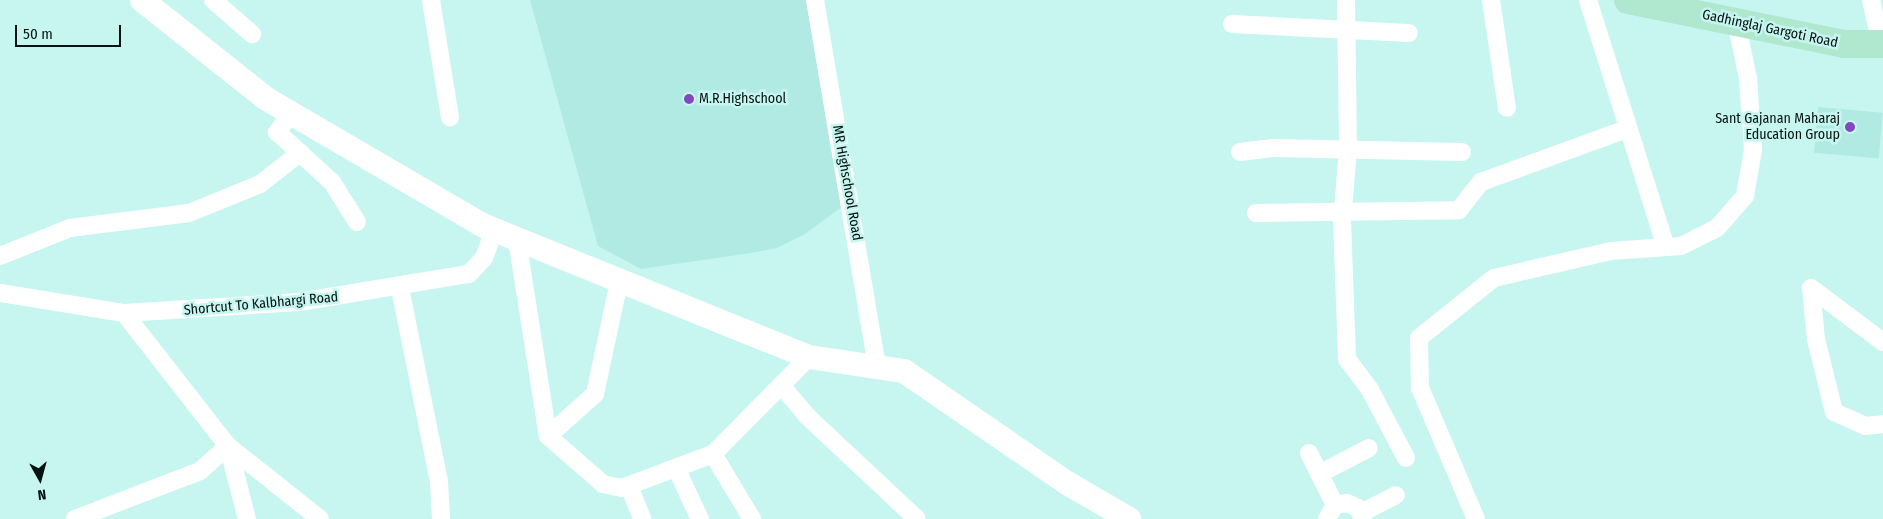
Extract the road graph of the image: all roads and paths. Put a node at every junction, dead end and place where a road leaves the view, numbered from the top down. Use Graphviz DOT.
graph roads {
  1 [pos="142,0"];
  2 [pos="213,0"];
  3 [pos="431,0"];
  4 [pos="815,0"];
  5 [pos="1346,0"];
  6 [pos="1491,0"];
  7 [pos="1588,0"];
  8 [pos="1628,0"];
  9 [pos="1871,0"];
  10 [pos="1736,22"];
  11 [pos="1232,24"];
  12 [pos="1347,33"];
  13 [pos="1409,33"];
  14 [pos="252,34"];
  15 [pos="1882,44"];
  16 [pos="1507,108"];
  17 [pos="291,113"];
  18 [pos="450,118"];
  19 [pos="1627,129"];
  20 [pos="1348,151"];
  21 [pos="1240,152"];
  22 [pos="1462,152"];
  23 [pos="300,153"];
  24 [pos="1256,213"];
  25 [pos="1343,214"];
  26 [pos="357,222"];
  27 [pos="494,230"];
  28 [pos="517,239"];
  29 [pos="1666,247"];
  30 [pos="0,256"];
  31 [pos="618,282"];
  32 [pos="400,288"];
  33 [pos="0,293"];
  34 [pos="124,312"];
  35 [pos="1883,342"];
  36 [pos="809,357"];
  37 [pos="877,365"];
  38 [pos="782,385"];
  39 [pos="1883,424"];
  40 [pos="548,436"];
  41 [pos="228,446"];
  42 [pos="1369,448"];
  43 [pos="1309,452"];
  44 [pos="713,454"];
  45 [pos="1406,458"];
  46 [pos="677,470"];
  47 [pos="1319,474"];
  48 [pos="629,486"];
  49 [pos="1396,495"];
  50 [pos="1331,512"];
  51 [pos="1362,516"];
  52 [pos="75,519"];
  53 [pos="246,519"];
  54 [pos="320,519"];
  55 [pos="441,519"];
  56 [pos="642,519"];
  57 [pos="700,519"];
  58 [pos="752,519"];
  59 [pos="917,519"];
  60 [pos="1129,519"];
  61 [pos="1476,519"];
  1 -- 17 [label="street"];
  2 -- 14 [label="street"];
  3 -- 18 [label="street"];
  4 -- 37 [label="street, MR Highschool Road"];
  5 -- 12 [label="street"];
  6 -- 16 [label="street"];
  7 -- 19 [label="street"];
  8 -- 10 [label="main road, Gadhinglaj Gargoti Road"];
  9 -- 15 [label="street"];
  10 -- 15 [label="main road, Gadhinglaj Gargoti Road"];
  10 -- 29 [label="street"];
  11 -- 12 [label="street"];
  12 -- 13 [label="street"];
  12 -- 20 [label="street"];
  17 -- 23 [label="street"];
  17 -- 27 [label="street"];
  19 -- 25 [label="street"];
  19 -- 29 [label="street"];
  20 -- 21 [label="street"];
  20 -- 22 [label="street"];
  20 -- 25 [label="street"];
  23 -- 26 [label="street"];
  23 -- 30 [label="street"];
  24 -- 25 [label="street"];
  25 -- 45 [label="street"];
  27 -- 28 [label="street"];
  27 -- 32 [label="street, Shortcut To Kalbhargi Road"];
  28 -- 31 [label="street"];
  28 -- 40 [label="street"];
  29 -- 61 [label="street"];
  31 -- 36 [label="street"];
  31 -- 40 [label="street"];
  32 -- 34 [label="street, Shortcut To Kalbhargi Road"];
  32 -- 55 [label="street"];
  33 -- 34 [label="street, Shortcut To Kalbhargi Road"];
  34 -- 41 [label="street"];
  35 -- 39 [label="street"];
  36 -- 37 [label="street"];
  36 -- 38 [label="street"];
  37 -- 60 [label="street"];
  38 -- 44 [label="street"];
  38 -- 59 [label="street"];
  40 -- 48 [label="street"];
  41 -- 52 [label="street"];
  41 -- 53 [label="street"];
  41 -- 54 [label="street"];
  42 -- 47 [label="street"];
  43 -- 47 [label="street"];
  44 -- 46 [label="street"];
  44 -- 58 [label="street"];
  46 -- 48 [label="street"];
  46 -- 57 [label="street"];
  47 -- 50 [label="street"];
  48 -- 56 [label="street"];
  49 -- 51 [label="street"];
  50 -- 51 [label="street"];
}
